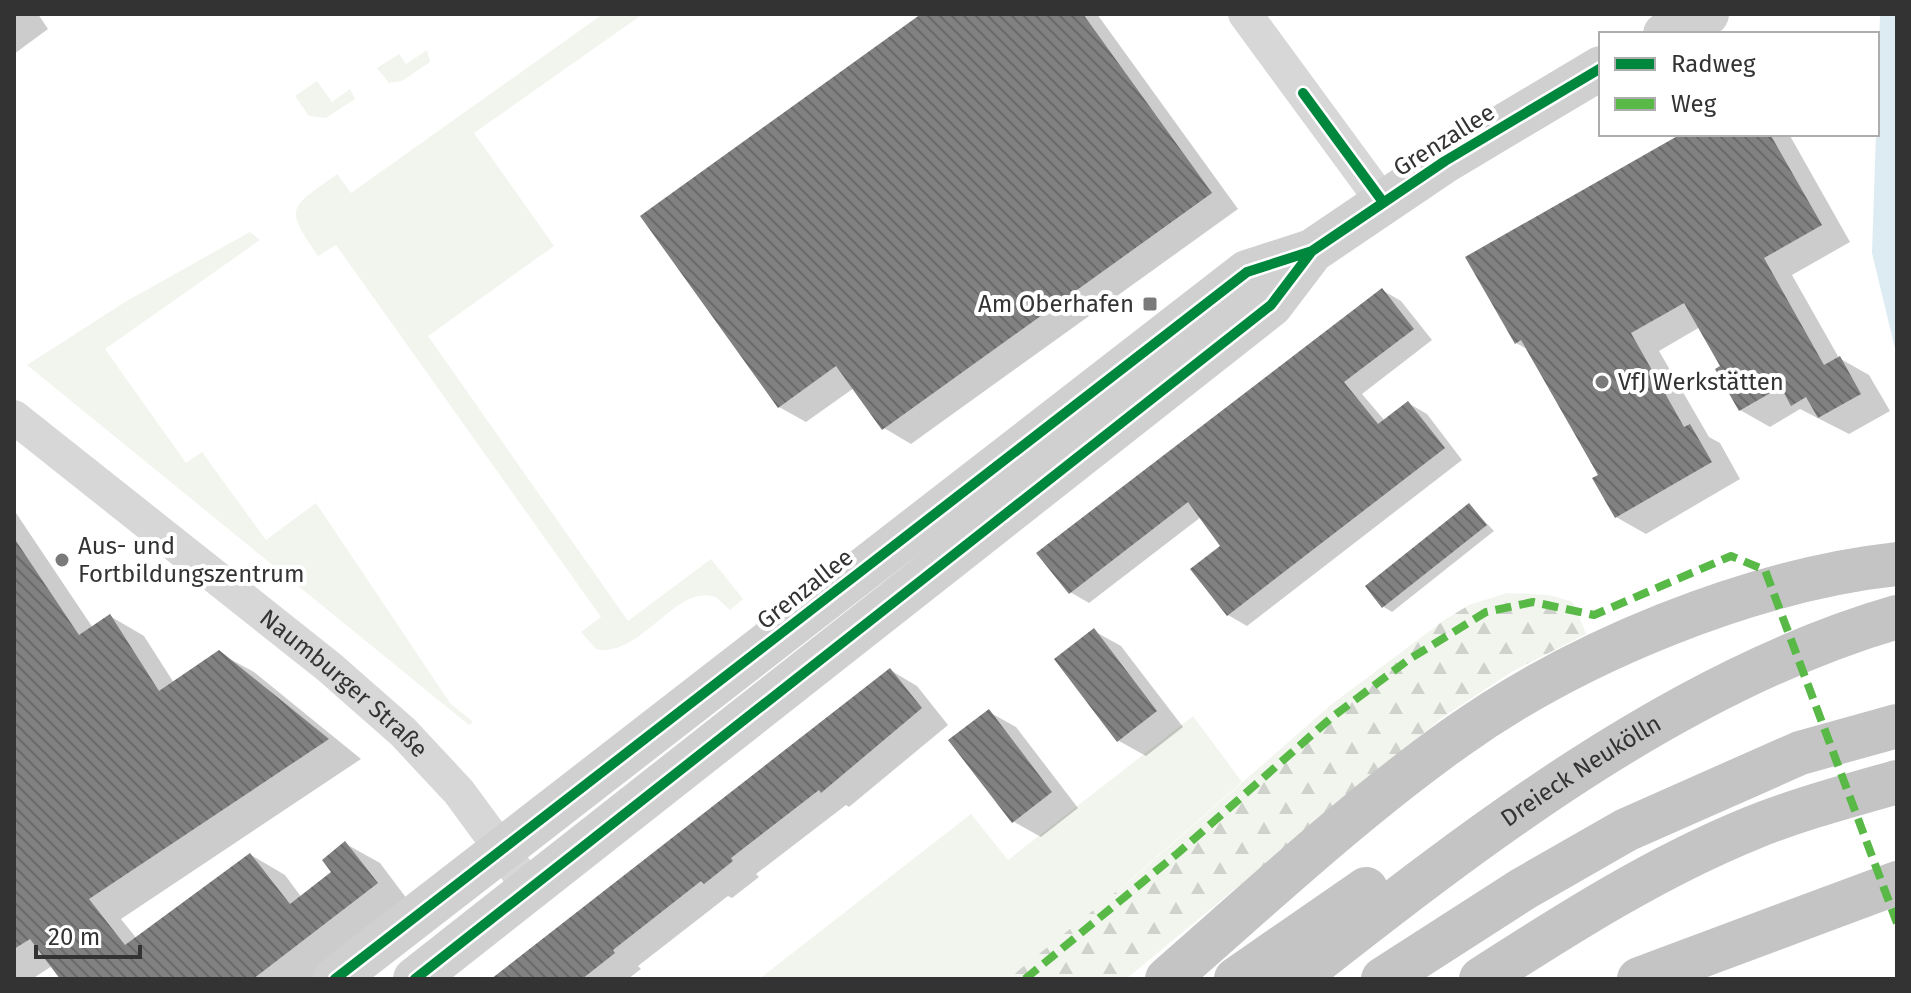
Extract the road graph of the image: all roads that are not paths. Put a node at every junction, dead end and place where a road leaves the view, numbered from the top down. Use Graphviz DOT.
graph roads {
  1 [pos="1245,14"];
  2 [pos="1707,14"];
  3 [pos="1669,32"];
  4 [pos="1599,69"];
  5 [pos="1383,202"];
  6 [pos="1312,251"];
  7 [pos="14,417"];
  8 [pos="1897,564"];
  9 [pos="1897,617"];
  10 [pos="1897,726"];
  11 [pos="1897,782"];
  12 [pos="1488,833"];
  13 [pos="502,850"];
  14 [pos="1897,883"];
  15 [pos="531,890"];
  16 [pos="1855,900"];
  17 [pos="335,979"];
  18 [pos="415,979"];
  19 [pos="1167,979"];
  20 [pos="1236,979"];
  21 [pos="1295,979"];
  22 [pos="1383,979"];
  23 [pos="1481,979"];
  24 [pos="1639,979"];
  25 [pos="1710,979"];
  1 -- 5 [label="street"];
  2 -- 3 [label="main road"];
  4 -- 5 [label="main road, Grenzallee"];
  5 -- 6 [label="main road, Grenzallee"];
  6 -- 13 [label="main road, Grenzallee"];
  6 -- 15 [label="main road, Grenzallee"];
  7 -- 13 [label="street, Naumburger Straße"];
  8 -- 19 [label="highway"];
  9 -- 12 [label="highway, Dreieck Neukölln"];
  10 -- 22 [label="highway"];
  11 -- 23 [label="highway"];
  12 -- 20 [label="highway"];
  12 -- 21 [label="highway, Dreieck Neukölln"];
  13 -- 15 [label="street, Naumburger Straße"];
  13 -- 17 [label="main road, Grenzallee"];
  14 -- 16 [label="highway"];
  15 -- 18 [label="main road, Grenzallee"];
  16 -- 24 [label="highway"];
  16 -- 25 [label="highway"];
}
